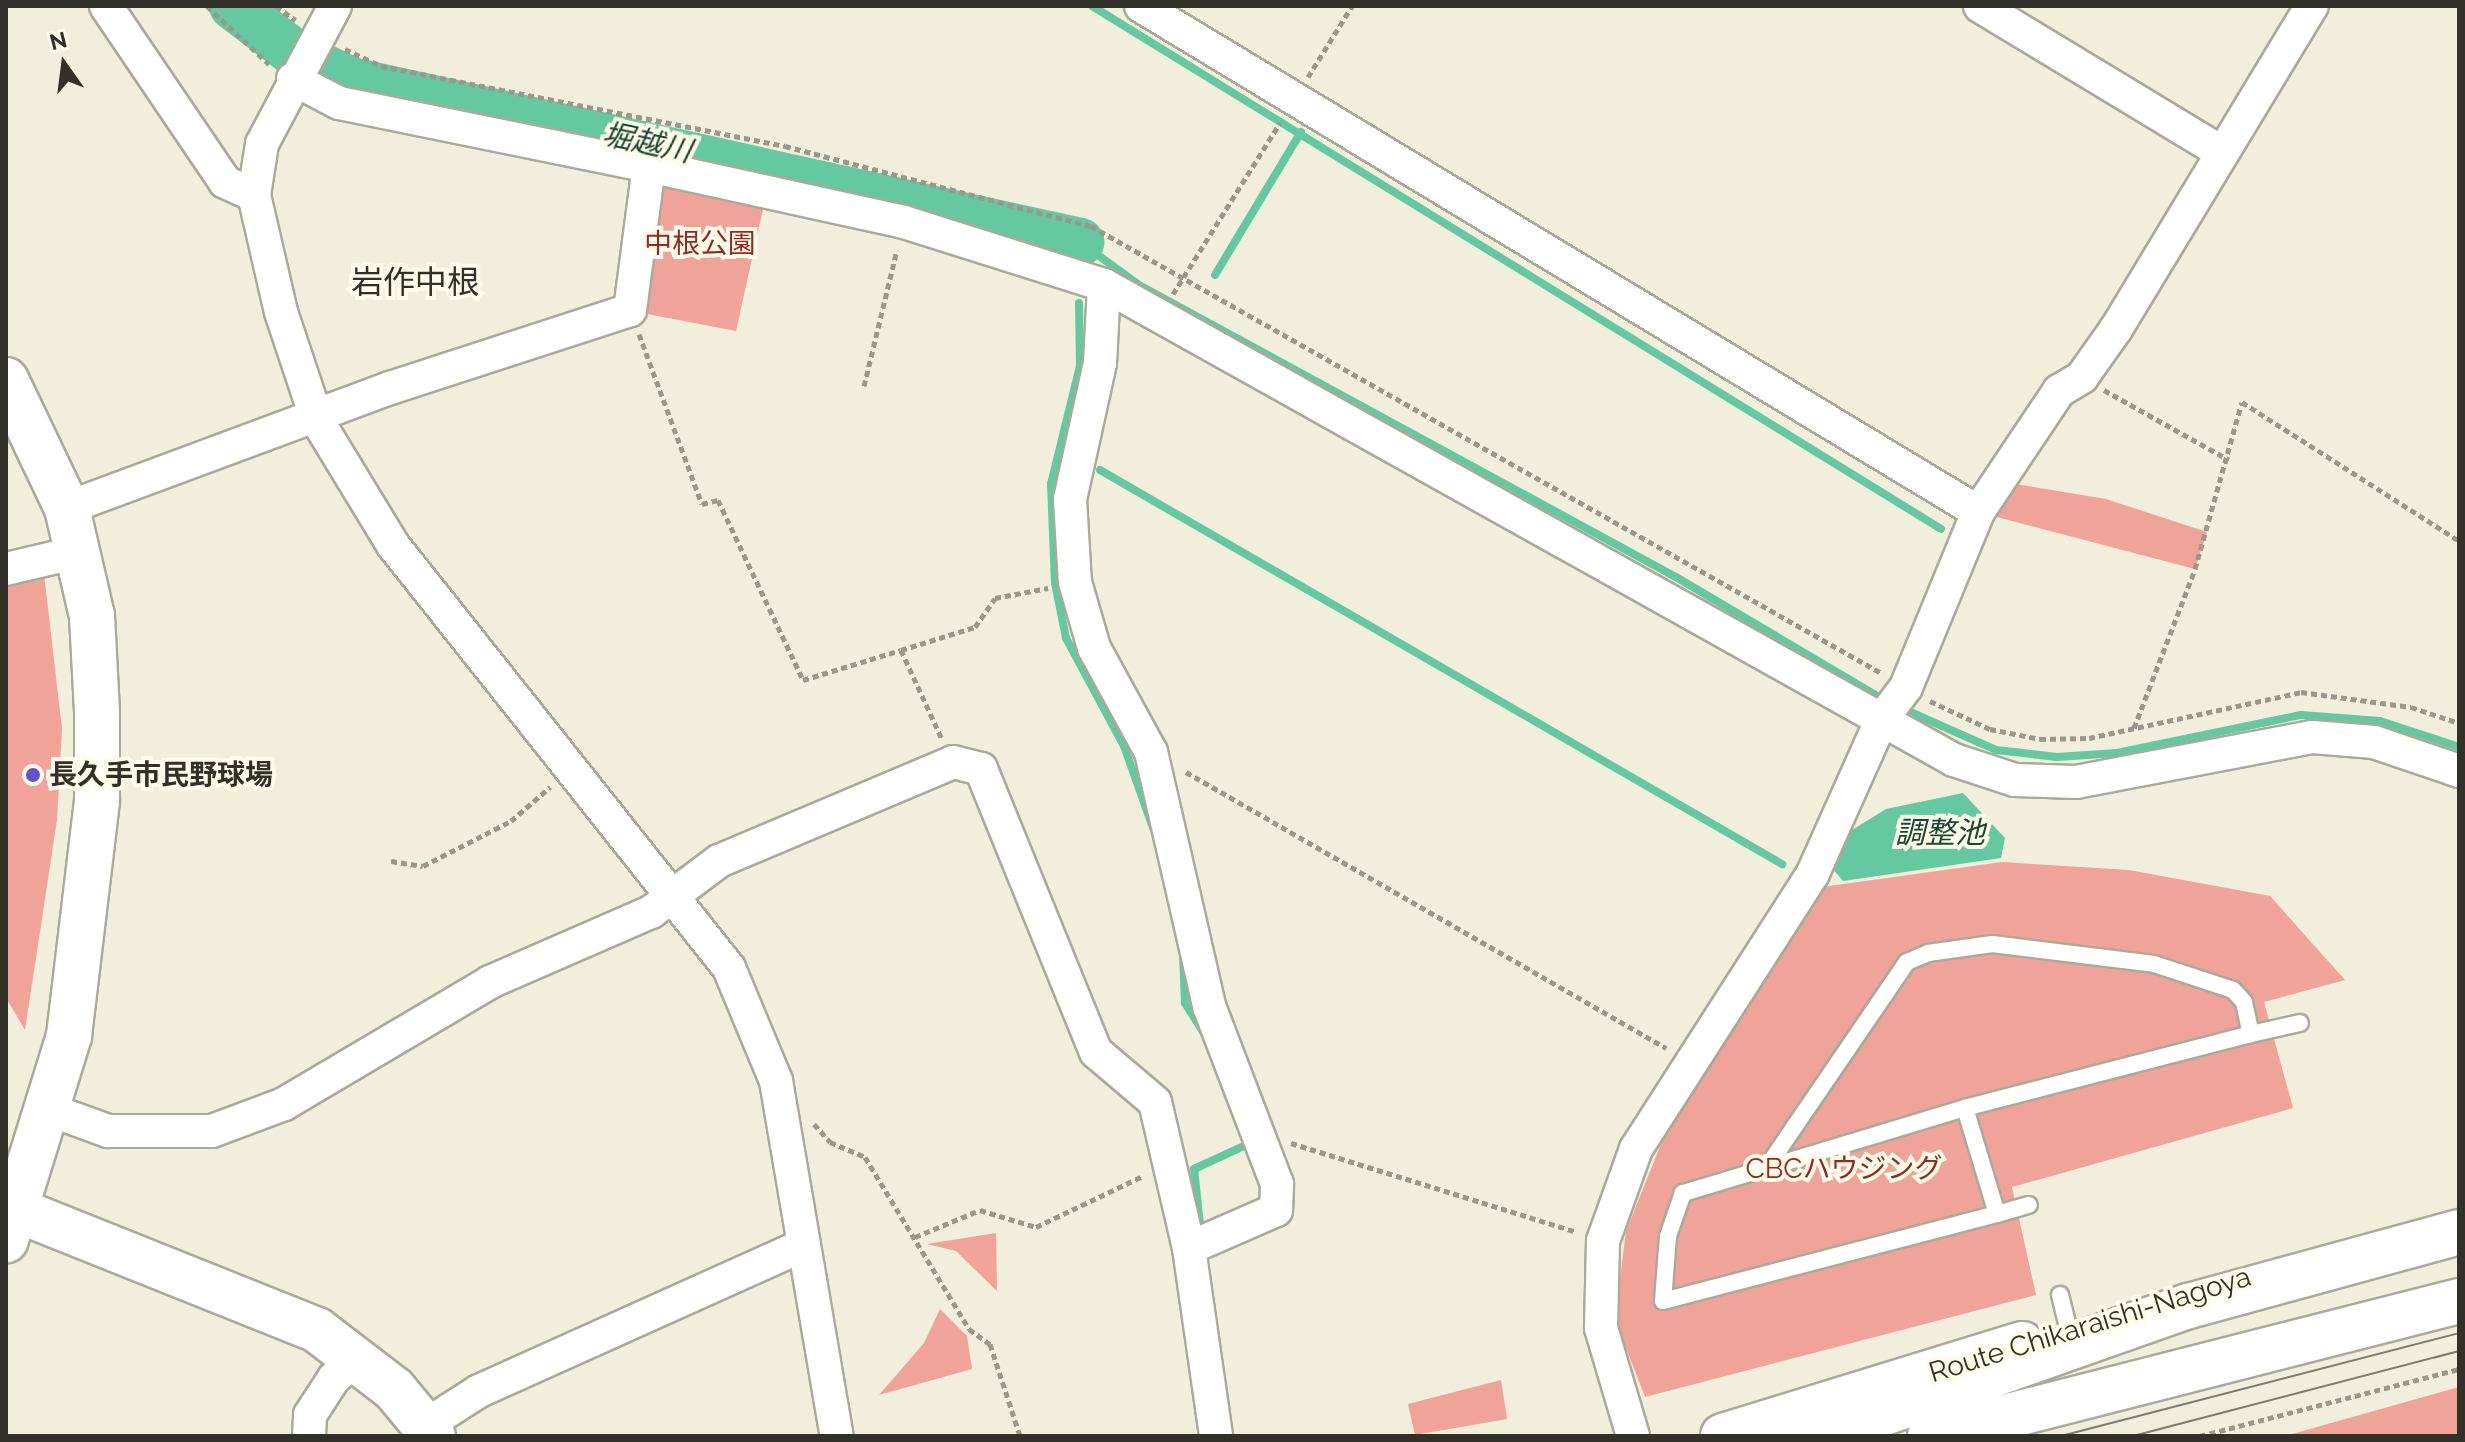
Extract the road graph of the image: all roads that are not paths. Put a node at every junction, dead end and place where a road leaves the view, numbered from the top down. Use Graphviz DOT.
graph roads {
  1 [pos="106,6"];
  2 [pos="335,6"];
  3 [pos="1141,6"];
  4 [pos="1980,6"];
  5 [pos="2312,6"];
  6 [pos="293,79"];
  7 [pos="2221,152"];
  8 [pos="649,166"];
  9 [pos="254,195"];
  10 [pos="1104,285"];
  11 [pos="6,380"];
  12 [pos="317,420"];
  13 [pos="67,508"];
  14 [pos="1978,512"];
  15 [pos="78,552"];
  16 [pos="6,569"];
  17 [pos="1882,719"];
  18 [pos="2459,771"];
  19 [pos="673,899"];
  20 [pos="2300,1023"];
  21 [pos="2251,1034"];
  22 [pos="1965,1108"];
  23 [pos="50,1110"];
  24 [pos="1767,1167"];
  25 [pos="2029,1205"];
  26 [pos="1997,1214"];
  27 [pos="10,1219"];
  28 [pos="2459,1220"];
  29 [pos="2459,1232"];
  30 [pos="800,1247"];
  31 [pos="1189,1248"];
  32 [pos="2459,1256"];
  33 [pos="2459,1301"];
  34 [pos="359,1358"];
  35 [pos="430,1431"];
  36 [pos="309,1436"];
  37 [pos="837,1436"];
  38 [pos="1216,1436"];
  39 [pos="1633,1436"];
  40 [pos="1723,1436"];
  41 [pos="1819,1436"];
  42 [pos="1886,1436"];
  43 [pos="1930,1436"];
  1 -- 9 [label="street"];
  2 -- 6 [label="street"];
  3 -- 14 [label="street"];
  4 -- 7 [label="street"];
  5 -- 7 [label="street"];
  6 -- 8 [label="street"];
  6 -- 9 [label="street"];
  7 -- 14 [label="street"];
  8 -- 10 [label="street"];
  8 -- 12 [label="street"];
  9 -- 12 [label="street"];
  10 -- 17 [label="street"];
  10 -- 31 [label="street"];
  11 -- 13 [label="main road"];
  12 -- 13 [label="street"];
  12 -- 19 [label="street"];
  13 -- 15 [label="main road"];
  14 -- 17 [label="street"];
  15 -- 16 [label="street"];
  15 -- 23 [label="main road"];
  17 -- 18 [label="street"];
  17 -- 39 [label="street"];
  19 -- 23 [label="street"];
  19 -- 30 [label="street"];
  19 -- 31 [label="street"];
  20 -- 21 [label="lane"];
  21 -- 22 [label="lane"];
  21 -- 24 [label="lane"];
  22 -- 24 [label="lane"];
  22 -- 26 [label="lane"];
  23 -- 27 [label="main road"];
  24 -- 26 [label="lane"];
  25 -- 26 [label="lane"];
  27 -- 34 [label="main road"];
  28 -- 40 [label="main road, Route Chikaraishi-Nagoya"];
  29 -- 41 [label="main road"];
  30 -- 35 [label="street"];
  30 -- 37 [label="street"];
  31 -- 38 [label="street"];
  32 -- 42 [label="main road"];
  33 -- 43 [label="main road"];
  34 -- 35 [label="main road"];
  34 -- 36 [label="street"];
}
